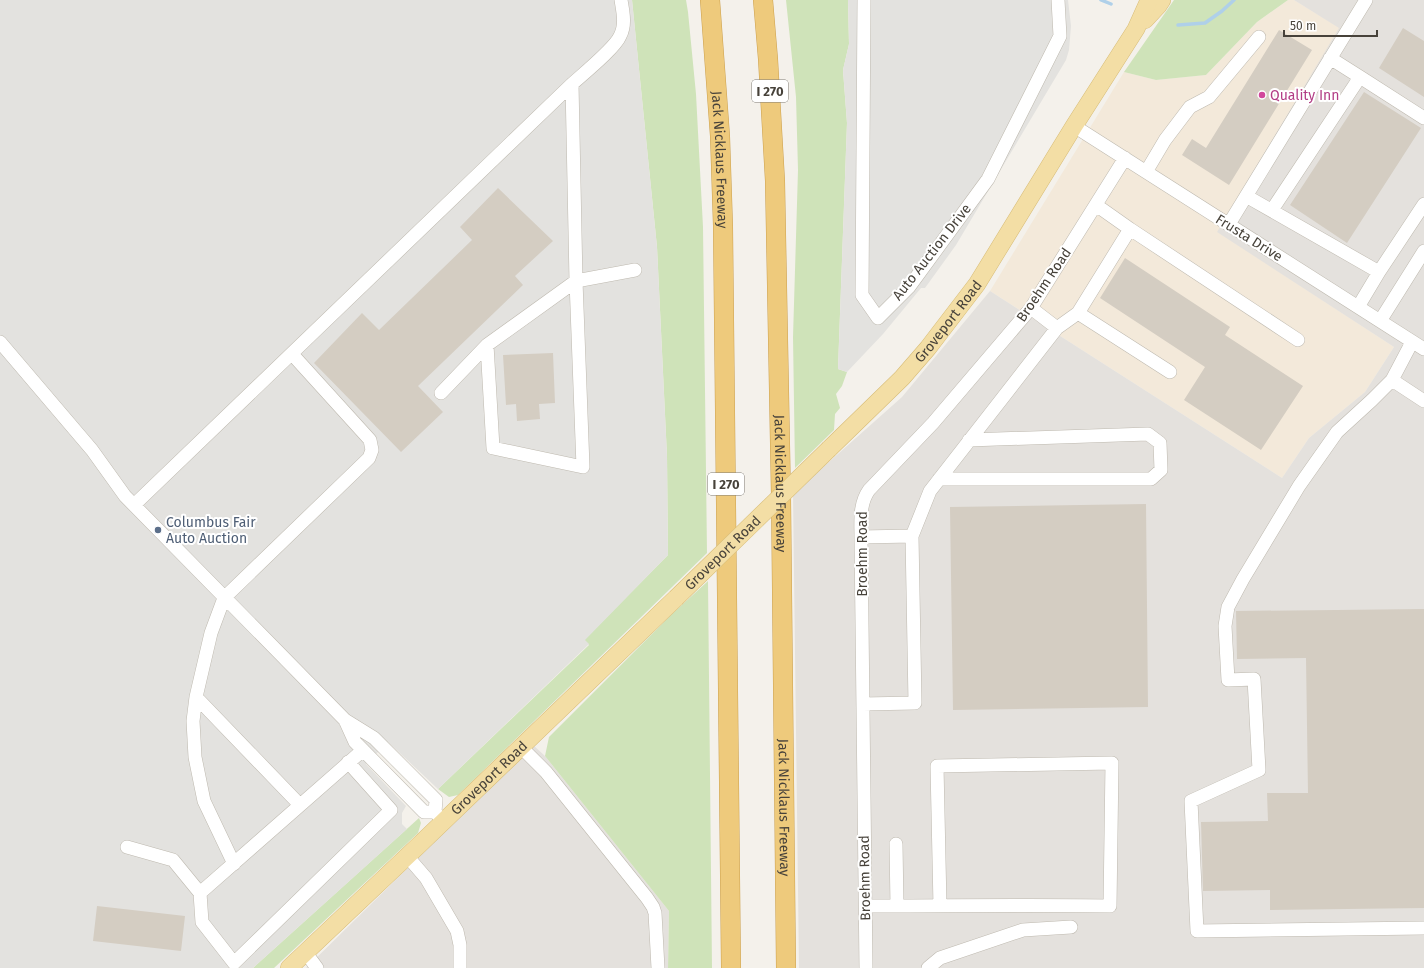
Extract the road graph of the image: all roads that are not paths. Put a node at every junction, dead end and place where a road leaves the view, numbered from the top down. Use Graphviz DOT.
graph roads {
  1 [pos="621,0"];
  2 [pos="697,0"];
  3 [pos="710,0"];
  4 [pos="763,0"];
  5 [pos="864,0"];
  6 [pos="1058,0"];
  7 [pos="1149,0"];
  8 [pos="1162,0"];
  9 [pos="1366,0"];
  10 [pos="1136,29"];
  11 [pos="1259,37"];
  12 [pos="1330,58"];
  13 [pos="1360,77"];
  14 [pos="572,84"];
  15 [pos="1424,118"];
  16 [pos="1074,126"];
  17 [pos="720,136"];
  18 [pos="1125,158"];
  19 [pos="1146,172"];
  20 [pos="1246,196"];
  21 [pos="1424,204"];
  22 [pos="1096,205"];
  23 [pos="1272,210"];
  24 [pos="1228,224"];
  25 [pos="1130,229"];
  26 [pos="1424,251"];
  27 [pos="635,270"];
  28 [pos="1379,272"];
  29 [pos="576,281"];
  30 [pos="1358,307"];
  31 [pos="1031,308"];
  32 [pos="1078,313"];
  33 [pos="1380,321"];
  34 [pos="1057,328"];
  35 [pos="1298,340"];
  36 [pos="0,342"];
  37 [pos="1412,342"];
  38 [pos="487,345"];
  39 [pos="1424,349"];
  40 [pos="292,354"];
  41 [pos="1170,372"];
  42 [pos="1392,380"];
  43 [pos="441,393"];
  44 [pos="1424,401"];
  45 [pos="969,440"];
  46 [pos="939,479"];
  47 [pos="134,505"];
  48 [pos="912,536"];
  49 [pos="861,537"];
  50 [pos="224,598"];
  51 [pos="196,697"];
  52 [pos="863,704"];
  53 [pos="345,720"];
  54 [pos="521,747"];
  55 [pos="363,750"];
  56 [pos="396,760"];
  57 [pos="348,762"];
  58 [pos="384,772"];
  59 [pos="300,805"];
  60 [pos="439,817"];
  61 [pos="896,844"];
  62 [pos="127,847"];
  63 [pos="407,856"];
  64 [pos="234,864"];
  65 [pos="200,893"];
  66 [pos="866,906"];
  67 [pos="897,906"];
  68 [pos="940,906"];
  69 [pos="1071,927"];
  70 [pos="1424,928"];
  71 [pos="306,953"];
  72 [pos="289,968"];
  73 [pos="317,968"];
  74 [pos="460,968"];
  75 [pos="658,968"];
  76 [pos="731,968"];
  77 [pos="786,968"];
  78 [pos="866,968"];
  79 [pos="928,968"];
  1 -- 14 [label="street"];
  2 -- 17 [label="highway"];
  3 -- 17 [label="highway, Jack Nicklaus Freeway / I 270"];
  4 -- 77 [label="highway, Jack Nicklaus Freeway / I 270"];
  5 -- 6 [label="street, Auto Auction Drive"];
  7 -- 10 [label="main road, Groveport Road"];
  8 -- 10 [label="main road, Groveport Road"];
  9 -- 12 [label="street"];
  10 -- 16 [label="main road, Groveport Road"];
  11 -- 19 [label="street"];
  12 -- 13 [label="street"];
  12 -- 20 [label="street"];
  13 -- 15 [label="street"];
  13 -- 23 [label="street"];
  14 -- 29 [label="street"];
  14 -- 40 [label="street"];
  16 -- 18 [label="street, Frusta Drive"];
  16 -- 54 [label="main road, Groveport Road, bridge"];
  17 -- 76 [label="highway, Jack Nicklaus Freeway / I 270"];
  18 -- 19 [label="street, Frusta Drive"];
  18 -- 22 [label="street, Broehm Road"];
  19 -- 24 [label="street, Frusta Drive"];
  20 -- 23 [label="street"];
  20 -- 24 [label="street"];
  21 -- 28 [label="street"];
  22 -- 25 [label="street"];
  22 -- 31 [label="street, Broehm Road"];
  23 -- 28 [label="street"];
  24 -- 30 [label="street, Frusta Drive"];
  25 -- 32 [label="street"];
  25 -- 35 [label="street"];
  26 -- 33 [label="street"];
  27 -- 29 [label="street"];
  28 -- 30 [label="street"];
  29 -- 38 [label="street"];
  29 -- 38 [label="street"];
  30 -- 33 [label="street, Frusta Drive"];
  31 -- 34 [label="street"];
  31 -- 49 [label="street, Broehm Road"];
  32 -- 34 [label="street"];
  32 -- 41 [label="street"];
  33 -- 37 [label="street, Frusta Drive"];
  34 -- 45 [label="street"];
  36 -- 47 [label="street"];
  37 -- 39 [label="street, Frusta Drive"];
  37 -- 42 [label="street"];
  38 -- 43 [label="street"];
  40 -- 47 [label="street"];
  40 -- 50 [label="street"];
  42 -- 44 [label="street"];
  42 -- 70 [label="street"];
  45 -- 46 [label="street"];
  45 -- 46 [label="street"];
  46 -- 48 [label="street"];
  47 -- 50 [label="street"];
  48 -- 49 [label="street"];
  48 -- 52 [label="street"];
  49 -- 52 [label="street, Broehm Road"];
  50 -- 51 [label="street"];
  50 -- 53 [label="street"];
  51 -- 59 [label="street"];
  51 -- 64 [label="street"];
  52 -- 66 [label="street, Broehm Road"];
  53 -- 55 [label="street"];
  53 -- 56 [label="street"];
  54 -- 60 [label="main road, Groveport Road"];
  54 -- 75 [label="street"];
  55 -- 57 [label="street"];
  55 -- 58 [label="street"];
  56 -- 58 [label="street"];
  56 -- 60 [label="street"];
  57 -- 59 [label="street"];
  57 -- 65 [label="street"];
  58 -- 60 [label="street"];
  59 -- 64 [label="street"];
  60 -- 63 [label="main road, Groveport Road"];
  61 -- 67 [label="street"];
  62 -- 65 [label="street"];
  63 -- 71 [label="main road, Groveport Road"];
  63 -- 74 [label="street"];
  64 -- 65 [label="street"];
  66 -- 67 [label="street"];
  66 -- 78 [label="street, Broehm Road"];
  67 -- 68 [label="street"];
  68 -- 68 [label="street"];
  69 -- 79 [label="street"];
  71 -- 72 [label="main road, Groveport Road"];
  71 -- 73 [label="street"];
}
